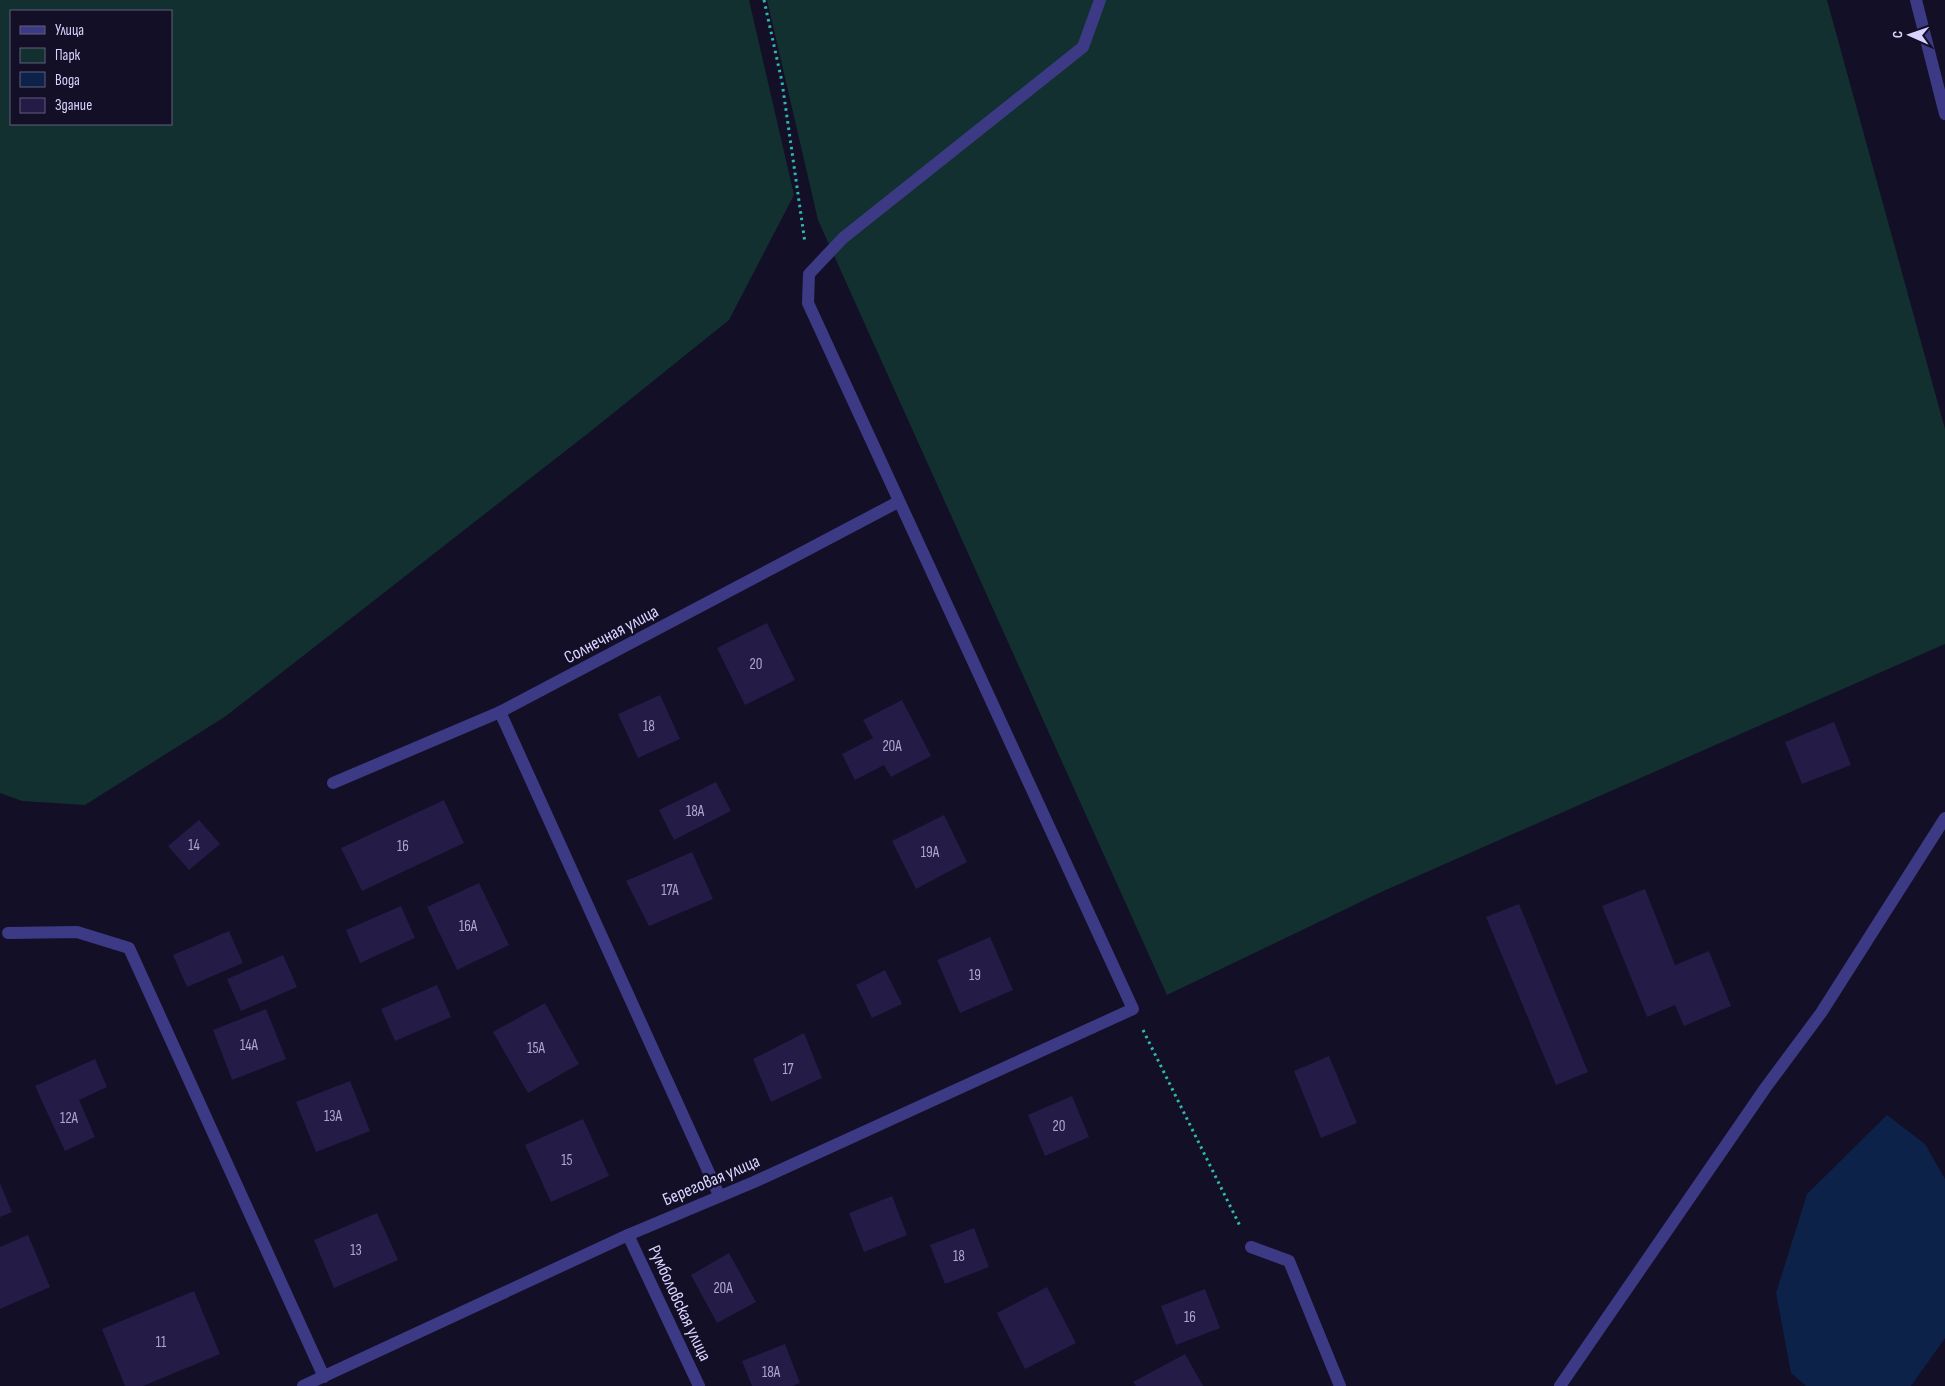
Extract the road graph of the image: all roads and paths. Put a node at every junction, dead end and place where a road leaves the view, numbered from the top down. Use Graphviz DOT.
graph roads {
  1 [pos="764,0"];
  2 [pos="1100,0"];
  3 [pos="1916,0"];
  4 [pos="1945,114"];
  5 [pos="809,274"];
  6 [pos="898,502"];
  7 [pos="500,712"];
  8 [pos="333,783"];
  9 [pos="1945,818"];
  10 [pos="8,933"];
  11 [pos="1133,1009"];
  12 [pos="719,1195"];
  13 [pos="628,1235"];
  14 [pos="1251,1247"];
  15 [pos="324,1377"];
  16 [pos="303,1386"];
  17 [pos="699,1386"];
  18 [pos="1340,1386"];
  19 [pos="1560,1386"];
  1 -- 5 [label="path"];
  2 -- 5 [label="street"];
  3 -- 4 [label="street"];
  5 -- 6 [label="street"];
  6 -- 7 [label="street, Солнечная улица"];
  6 -- 11 [label="street"];
  7 -- 8 [label="street, Солнечная улица"];
  7 -- 12 [label="street"];
  9 -- 19 [label="street"];
  10 -- 15 [label="street"];
  11 -- 12 [label="street, Береговая улица"];
  11 -- 14 [label="path"];
  12 -- 13 [label="street, Береговая улица"];
  13 -- 15 [label="street, Береговая улица"];
  13 -- 17 [label="street, Румболовская улица"];
  14 -- 18 [label="street"];
  15 -- 16 [label="street, Береговая улица"];
}
